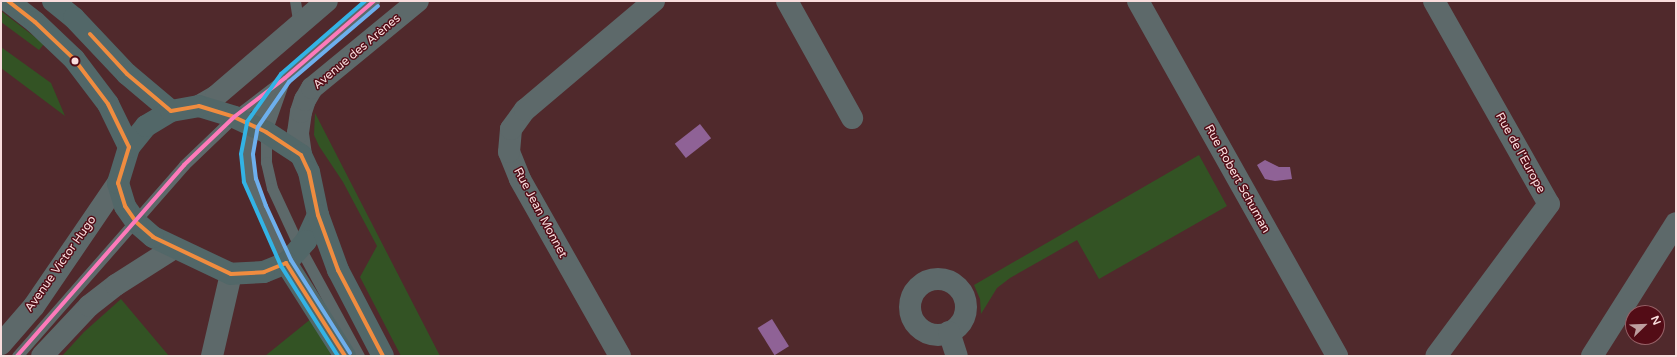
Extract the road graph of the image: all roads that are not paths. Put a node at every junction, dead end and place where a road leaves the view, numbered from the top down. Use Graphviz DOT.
graph roads {
  1 [pos="8,1"];
  2 [pos="53,1"];
  3 [pos="295,1"];
  4 [pos="327,1"];
  5 [pos="374,1"];
  6 [pos="418,1"];
  7 [pos="654,1"];
  8 [pos="787,1"];
  9 [pos="1138,1"];
  10 [pos="1434,1"];
  11 [pos="299,25"];
  12 [pos="285,78"];
  13 [pos="199,106"];
  14 [pos="171,111"];
  15 [pos="852,118"];
  16 [pos="251,125"];
  17 [pos="129,147"];
  18 [pos="300,156"];
  19 [pos="118,183"];
  20 [pos="318,215"];
  21 [pos="136,222"];
  22 [pos="1676,223"];
  23 [pos="174,248"];
  24 [pos="293,256"];
  25 [pos="231,274"];
  26 [pos="949,332"];
  27 [pos="1,344"];
  28 [pos="17,356"];
  29 [pos="42,356"];
  30 [pos="212,356"];
  31 [pos="346,356"];
  32 [pos="359,356"];
  33 [pos="383,356"];
  34 [pos="620,356"];
  35 [pos="957,356"];
  36 [pos="1337,356"];
  37 [pos="1436,356"];
  38 [pos="1592,356"];
  1 -- 17 [label="main road"];
  2 -- 14 [label="main road"];
  3 -- 11 [label="lane"];
  4 -- 11 [label="street"];
  5 -- 12 [label="lane"];
  6 -- 18 [label="street, Avenue des Arènes"];
  7 -- 34 [label="street, Rue Jean Monnet"];
  8 -- 15 [label="street"];
  9 -- 36 [label="street, Rue Robert Schuman"];
  10 -- 37 [label="street, Rue de l'Europe"];
  11 -- 13 [label="street"];
  12 -- 16 [label="lane"];
  12 -- 16 [label="lane"];
  12 -- 16 [label="lane"];
  13 -- 14 [label="main road"];
  13 -- 16 [label="main road"];
  14 -- 17 [label="main road"];
  16 -- 18 [label="main road"];
  16 -- 21 [label="lane"];
  16 -- 24 [label="lane"];
  16 -- 24 [label="lane"];
  17 -- 19 [label="main road"];
  18 -- 20 [label="main road"];
  19 -- 21 [label="main road"];
  19 -- 27 [label="street, Avenue Victor Hugo"];
  20 -- 24 [label="main road"];
  20 -- 33 [label="main road"];
  21 -- 23 [label="main road"];
  21 -- 28 [label="lane"];
  22 -- 38 [label="street"];
  23 -- 25 [label="main road"];
  23 -- 29 [label="street"];
  24 -- 25 [label="main road"];
  24 -- 31 [label="main road"];
  24 -- 32 [label="lane"];
  25 -- 30 [label="street"];
  26 -- 35 [label="street"];
}
